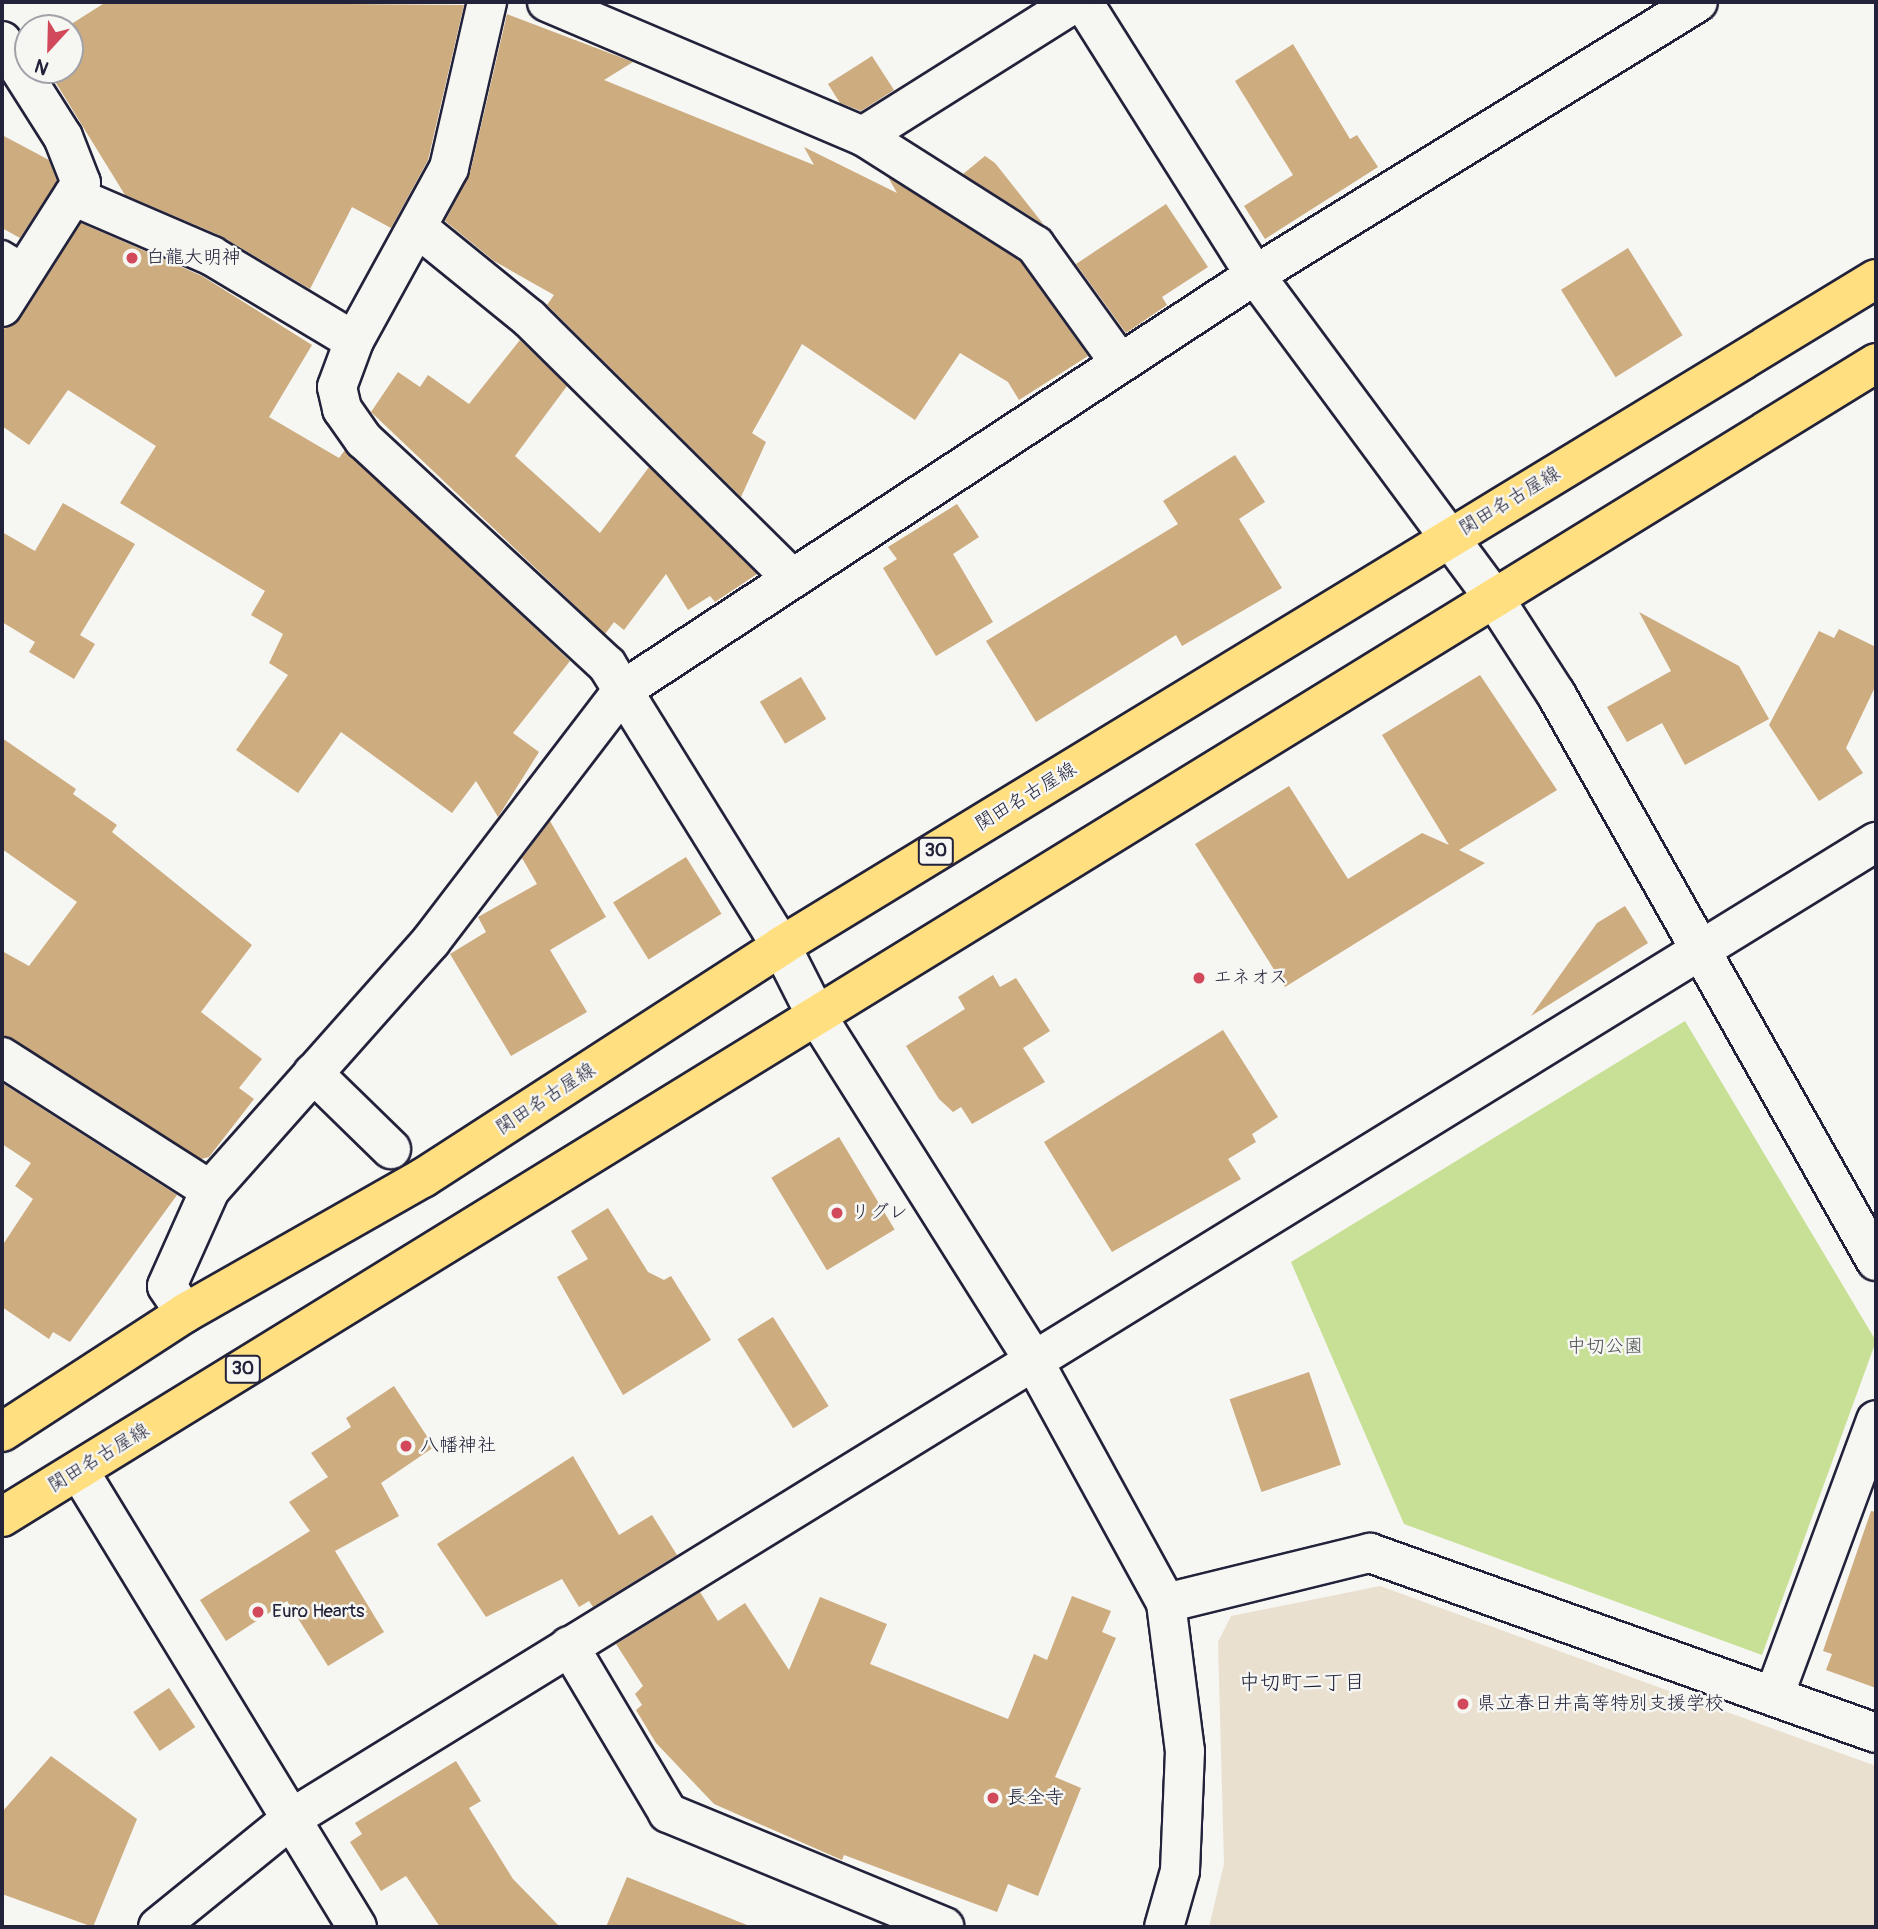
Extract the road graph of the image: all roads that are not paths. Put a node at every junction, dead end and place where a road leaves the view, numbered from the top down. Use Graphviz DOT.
graph roads {
  1 [pos="487,2"];
  2 [pos="547,2"];
  3 [pos="1076,2"];
  4 [pos="1083,2"];
  5 [pos="1698,2"];
  6 [pos="2,41"];
  7 [pos="863,136"];
  8 [pos="73,196"];
  9 [pos="418,228"];
  10 [pos="13,261"];
  11 [pos="1255,275"];
  12 [pos="1876,279"];
  13 [pos="2,307"];
  14 [pos="354,341"];
  15 [pos="1120,363"];
  16 [pos="1876,363"];
  17 [pos="1450,538"];
  18 [pos="791,577"];
  19 [pos="1496,601"];
  20 [pos="623,690"];
  21 [pos="1876,842"];
  22 [pos="781,946"];
  23 [pos="1698,951"];
  24 [pos="815,1013"];
  25 [pos="2,1057"];
  26 [pos="313,1073"];
  27 [pos="391,1149"];
  28 [pos="210,1189"];
  29 [pos="1876,1261"];
  30 [pos="185,1313"];
  31 [pos="1032,1358"];
  32 [pos="1876,1420"];
  33 [pos="2,1432"];
  34 [pos="79,1471"];
  35 [pos="2,1517"];
  36 [pos="1166,1603"];
  37 [pos="569,1646"];
  38 [pos="1774,1696"];
  39 [pos="1876,1733"];
  40 [pos="292,1818"];
  41 [pos="158,1927"];
  42 [pos="357,1927"];
  43 [pos="944,1927"];
  44 [pos="1164,1927"];
  1 -- 9 [label="street"];
  2 -- 7 [label="street"];
  3 -- 7 [label="street"];
  4 -- 11 [label="street"];
  5 -- 11 [label="street"];
  6 -- 8 [label="street"];
  7 -- 15 [label="street"];
  8 -- 10 [label="street"];
  8 -- 14 [label="street"];
  9 -- 14 [label="street"];
  9 -- 18 [label="street"];
  10 -- 13 [label="street"];
  11 -- 15 [label="street"];
  11 -- 17 [label="street"];
  12 -- 17 [label="main road, 関田名古屋線 / 30"];
  14 -- 20 [label="street"];
  15 -- 18 [label="street"];
  16 -- 19 [label="main road, 関田名古屋線 / 30"];
  17 -- 19 [label="street"];
  17 -- 22 [label="main road, 関田名古屋線 / 30"];
  18 -- 20 [label="street"];
  19 -- 23 [label="street"];
  19 -- 24 [label="main road, 関田名古屋線 / 30"];
  20 -- 22 [label="street"];
  20 -- 26 [label="street"];
  21 -- 23 [label="street"];
  22 -- 24 [label="street"];
  22 -- 30 [label="main road, 関田名古屋線 / 30"];
  23 -- 29 [label="street"];
  23 -- 31 [label="street"];
  24 -- 31 [label="street"];
  24 -- 34 [label="main road, 関田名古屋線 / 30"];
  25 -- 28 [label="street"];
  26 -- 27 [label="street"];
  26 -- 28 [label="street"];
  28 -- 30 [label="street"];
  30 -- 33 [label="main road, 関田名古屋線 / 30"];
  31 -- 36 [label="street"];
  31 -- 37 [label="street"];
  32 -- 38 [label="street"];
  34 -- 35 [label="main road, 関田名古屋線 / 30"];
  34 -- 40 [label="street"];
  36 -- 38 [label="street"];
  36 -- 44 [label="street"];
  37 -- 40 [label="street"];
  37 -- 43 [label="street"];
  38 -- 39 [label="street"];
  40 -- 41 [label="street"];
  40 -- 42 [label="street"];
}
